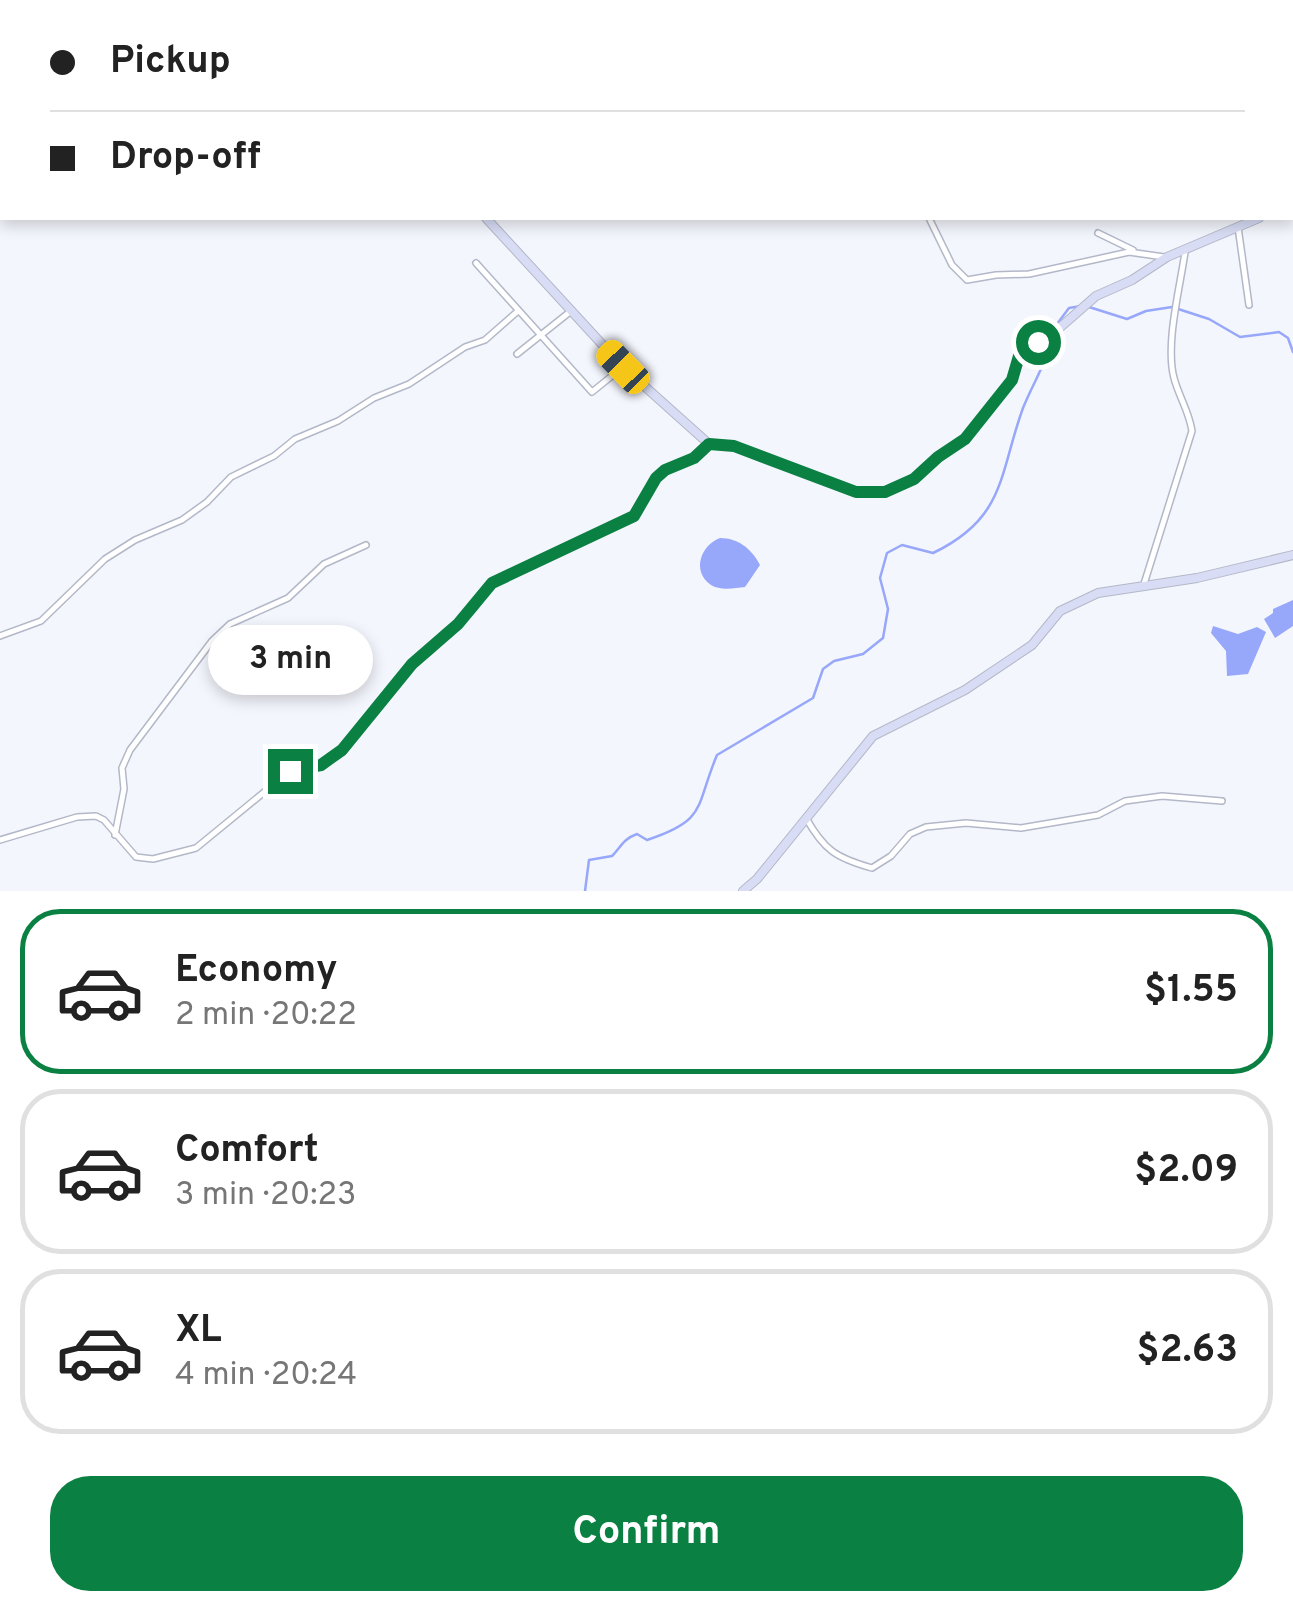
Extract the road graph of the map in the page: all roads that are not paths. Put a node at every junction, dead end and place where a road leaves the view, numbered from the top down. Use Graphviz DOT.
graph roads {
  1 [pos="488,220"];
  2 [pos="930,220"];
  3 [pos="1255,220"];
  4 [pos="1238,228"];
  5 [pos="1098,233"];
  6 [pos="1135,252"];
  7 [pos="1185,252"];
  8 [pos="1166,258"];
  9 [pos="476,263"];
  10 [pos="1249,305"];
  11 [pos="518,310"];
  12 [pos="571,310"];
  13 [pos="541,335"];
  14 [pos="517,354"];
  15 [pos="623,367"];
  16 [pos="709,444"];
  17 [pos="366,544"];
  18 [pos="1293,555"];
  19 [pos="1144,584"];
  20 [pos="0,636"];
  21 [pos="1222,801"];
  22 [pos="806,818"];
  23 [pos="115,835"];
  24 [pos="0,840"];
  25 [pos="743,891"];
  1 -- 12 [label="street"];
  2 -- 6 [label="street"];
  3 -- 4 [label="street"];
  4 -- 7 [label="street"];
  4 -- 10 [label="street"];
  5 -- 6 [label="street"];
  6 -- 8 [label="street"];
  7 -- 8 [label="street"];
  7 -- 19 [label="street"];
  8 -- 16 [label="street"];
  9 -- 11 [label="street"];
  11 -- 13 [label="street"];
  11 -- 20 [label="street"];
  12 -- 13 [label="street"];
  12 -- 15 [label="street"];
  13 -- 14 [label="street"];
  13 -- 15 [label="street"];
  15 -- 16 [label="street"];
  16 -- 23 [label="street"];
  17 -- 23 [label="street"];
  18 -- 19 [label="street"];
  19 -- 22 [label="street"];
  21 -- 22 [label="street"];
  22 -- 25 [label="street"];
  23 -- 24 [label="street"];
}
